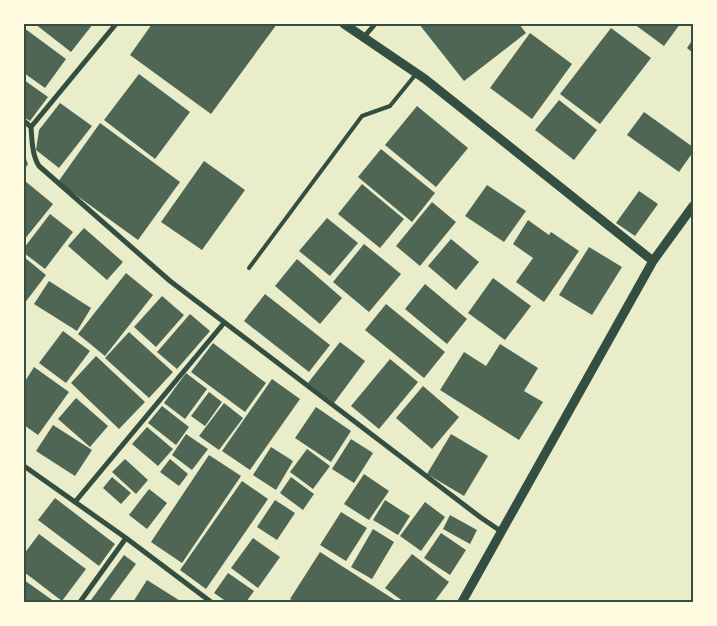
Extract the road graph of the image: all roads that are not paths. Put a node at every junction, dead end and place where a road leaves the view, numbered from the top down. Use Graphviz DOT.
graph roads {
  1 [pos="116,24"];
  2 [pos="344,24"];
  3 [pos="375,24"];
  4 [pos="364,37"];
  5 [pos="416,73"];
  6 [pos="24,121"];
  7 [pos="31,127"];
  8 [pos="693,206"];
  9 [pos="653,261"];
  10 [pos="249,268"];
  11 [pos="224,323"];
  12 [pos="24,466"];
  13 [pos="75,502"];
  14 [pos="502,532"];
  15 [pos="126,538"];
  16 [pos="80,602"];
  17 [pos="211,602"];
  18 [pos="462,602"];
  1 -- 7 [label="street"];
  2 -- 4 [label="street"];
  3 -- 4 [label="street"];
  4 -- 5 [label="street"];
  5 -- 9 [label="street"];
  5 -- 10 [label="lane"];
  6 -- 7 [label="street"];
  7 -- 11 [label="street"];
  8 -- 9 [label="street"];
  9 -- 14 [label="street"];
  11 -- 13 [label="street"];
  11 -- 14 [label="street"];
  12 -- 13 [label="street"];
  13 -- 15 [label="street"];
  14 -- 18 [label="street"];
  15 -- 16 [label="street"];
  15 -- 17 [label="street"];
}
